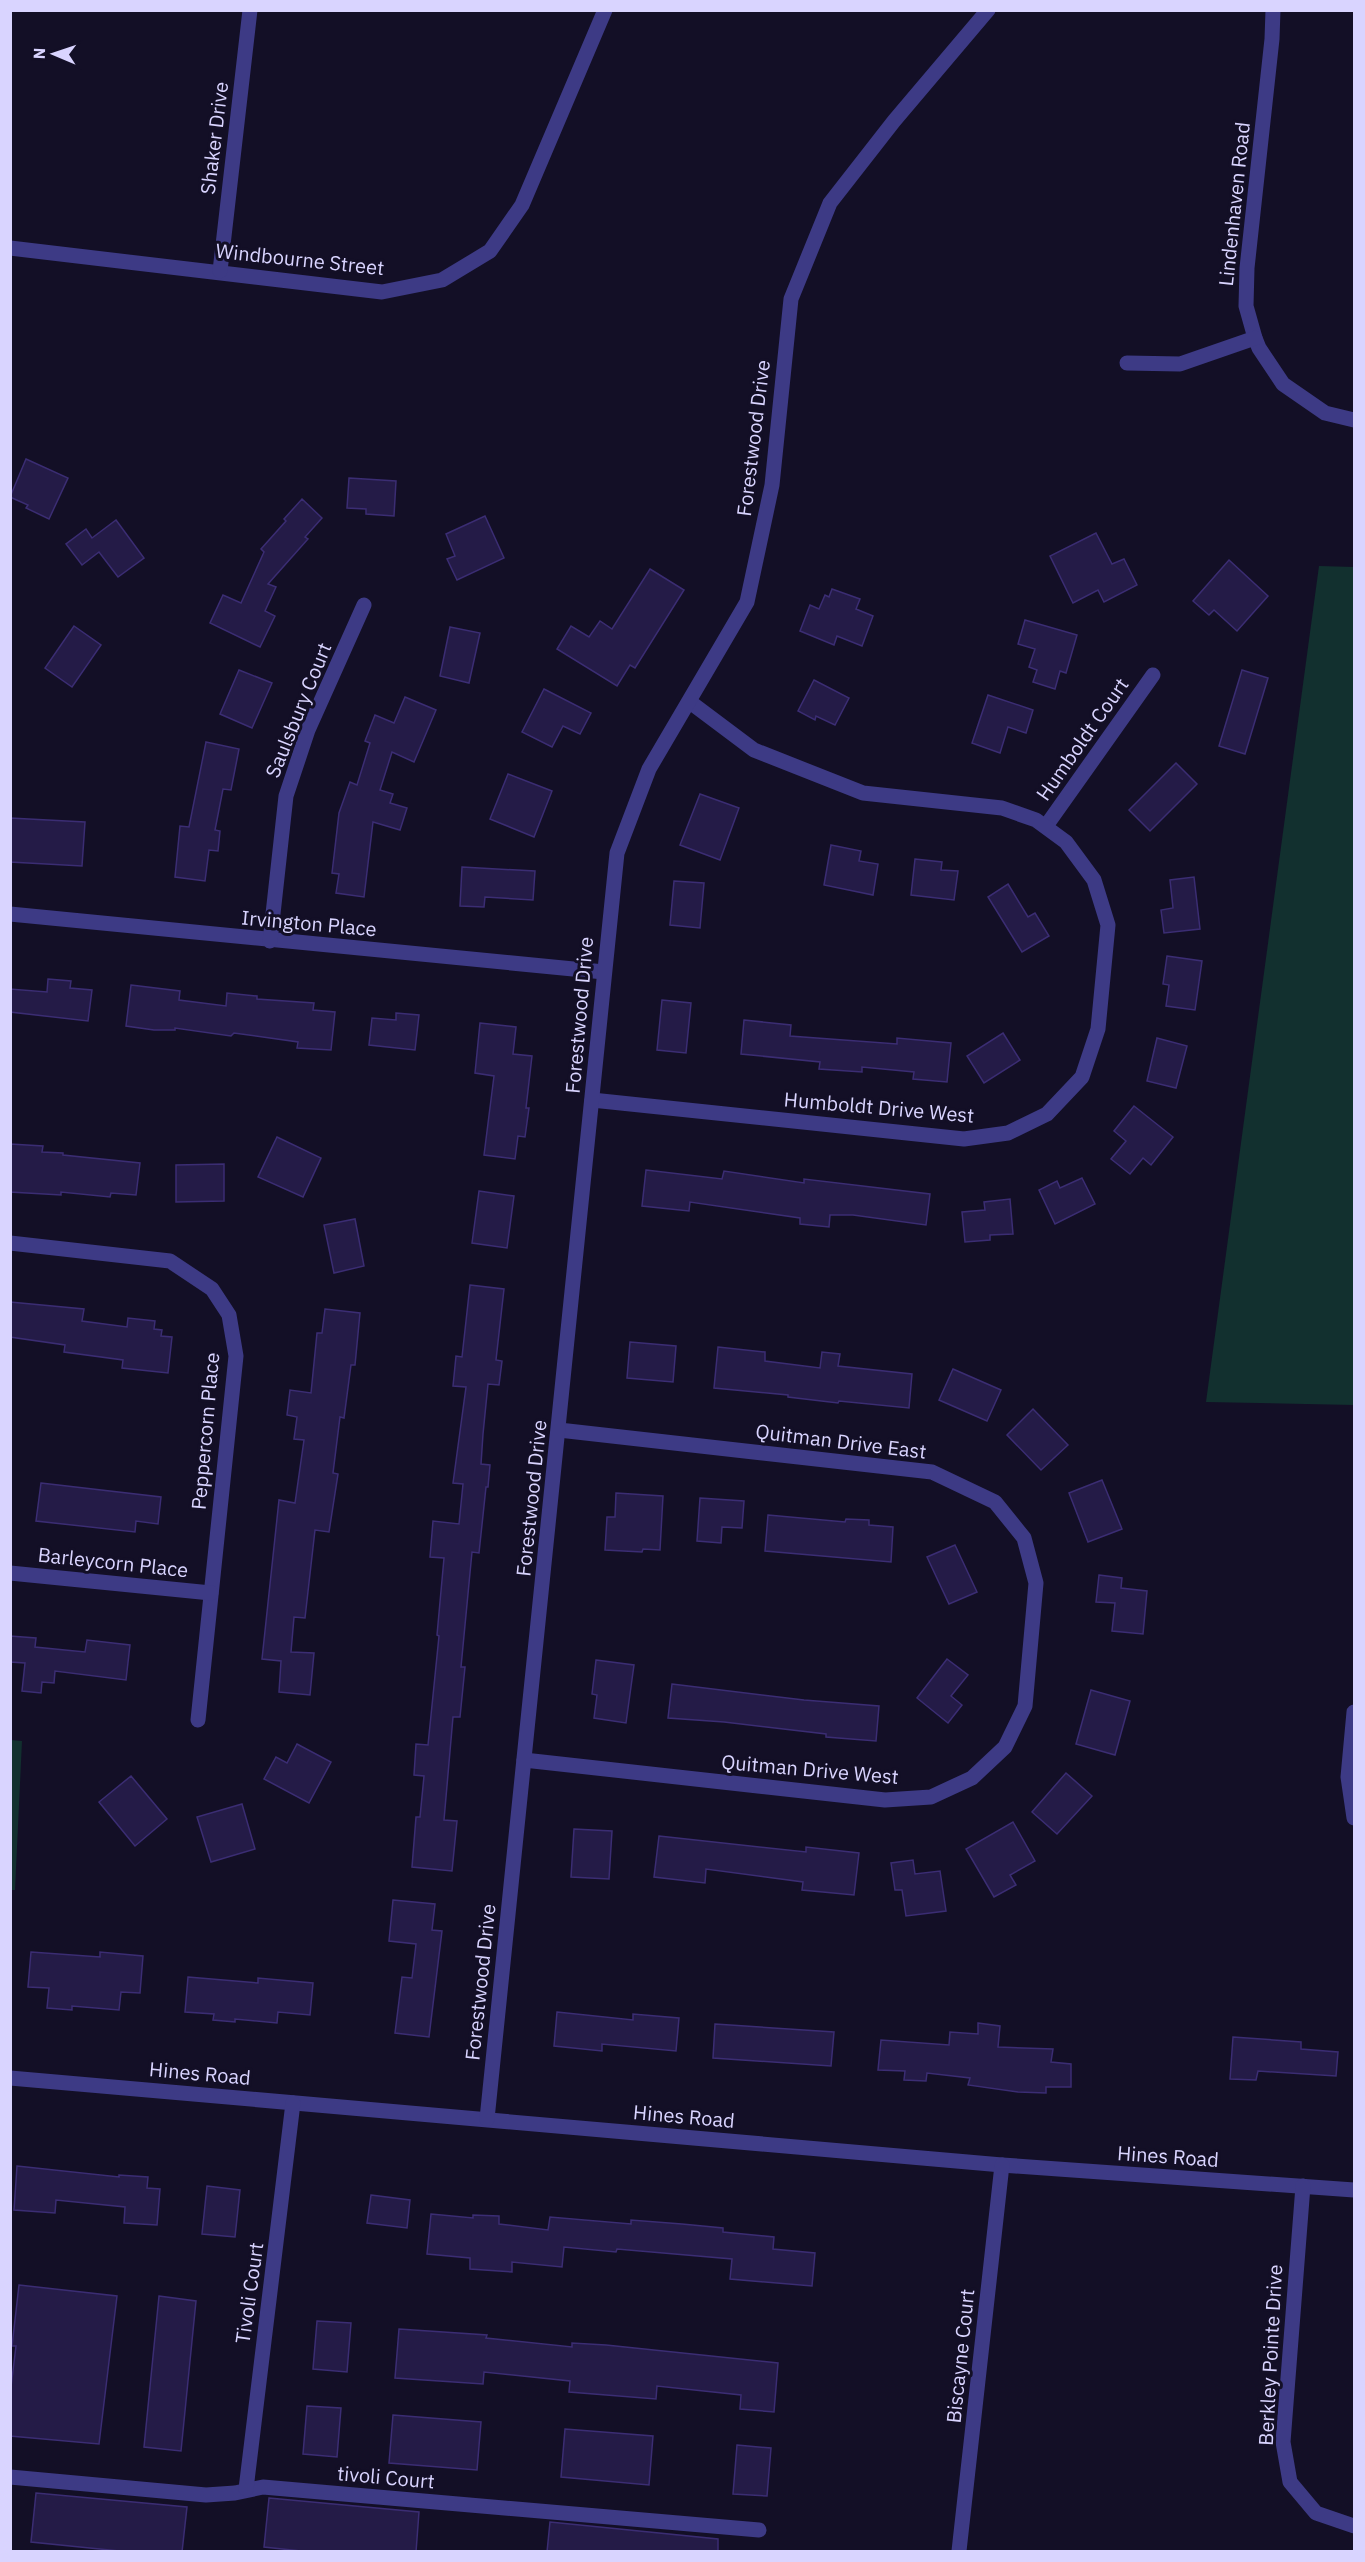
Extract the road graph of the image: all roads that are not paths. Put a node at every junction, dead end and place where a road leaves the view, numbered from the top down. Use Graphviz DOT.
graph roads {
  1 [pos="250,10"];
  2 [pos="605,10"];
  3 [pos="1273,10"];
  4 [pos="984,12"];
  5 [pos="10,248"];
  6 [pos="220,271"];
  7 [pos="1255,338"];
  8 [pos="1127,363"];
  9 [pos="1354,420"];
  10 [pos="364,605"];
  11 [pos="1153,675"];
  12 [pos="690,702"];
  13 [pos="1046,826"];
  14 [pos="10,914"];
  15 [pos="270,941"];
  16 [pos="604,972"];
  17 [pos="592,1100"];
  18 [pos="10,1243"];
  19 [pos="559,1430"];
  20 [pos="10,1573"];
  21 [pos="211,1593"];
  22 [pos="1031,1644"];
  23 [pos="1354,1712"];
  24 [pos="198,1720"];
  25 [pos="524,1760"];
  26 [pos="1354,1818"];
  27 [pos="10,2078"];
  28 [pos="293,2103"];
  29 [pos="487,2119"];
  30 [pos="1002,2165"];
  31 [pos="1303,2186"];
  32 [pos="1354,2190"];
  33 [pos="10,2477"];
  34 [pos="246,2489"];
  35 [pos="1354,2526"];
  36 [pos="759,2530"];
  37 [pos="958,2551"];
  1 -- 6 [label="street, Shaker Drive"];
  2 -- 6 [label="street, Windbourne Street"];
  3 -- 7 [label="street, Lindenhaven Road"];
  4 -- 12 [label="street, Forestwood Drive"];
  5 -- 6 [label="street, Windbourne Street"];
  7 -- 8 [label="street"];
  7 -- 9 [label="street, Lindenhaven Road"];
  10 -- 15 [label="street, Saulsbury Court"];
  11 -- 13 [label="street, Humboldt Court"];
  12 -- 13 [label="street, Humboldt Drive West"];
  12 -- 16 [label="street, Forestwood Drive"];
  13 -- 17 [label="street, Humboldt Drive West"];
  14 -- 15 [label="street, Irvington Place"];
  15 -- 16 [label="street, Irvington Place"];
  16 -- 17 [label="street, Forestwood Drive"];
  17 -- 19 [label="street, Forestwood Drive"];
  18 -- 21 [label="street, Peppercorn Place"];
  19 -- 22 [label="street, Quitman Drive East"];
  19 -- 25 [label="street, Forestwood Drive"];
  20 -- 21 [label="street, Barleycorn Place"];
  21 -- 24 [label="street, Peppercorn Place"];
  22 -- 25 [label="street, Quitman Drive West"];
  23 -- 26 [label="street"];
  25 -- 29 [label="street, Forestwood Drive"];
  27 -- 28 [label="street, Hines Road"];
  28 -- 29 [label="street, Hines Road"];
  28 -- 34 [label="street, Tivoli Court"];
  29 -- 30 [label="street, Hines Road"];
  30 -- 31 [label="street, Hines Road"];
  30 -- 37 [label="street, Biscayne Court"];
  31 -- 32 [label="street, Hines Road"];
  31 -- 35 [label="street, Berkley Pointe Drive"];
  33 -- 34 [label="street, tivoli Court"];
  34 -- 36 [label="street, tivoli Court"];
}
